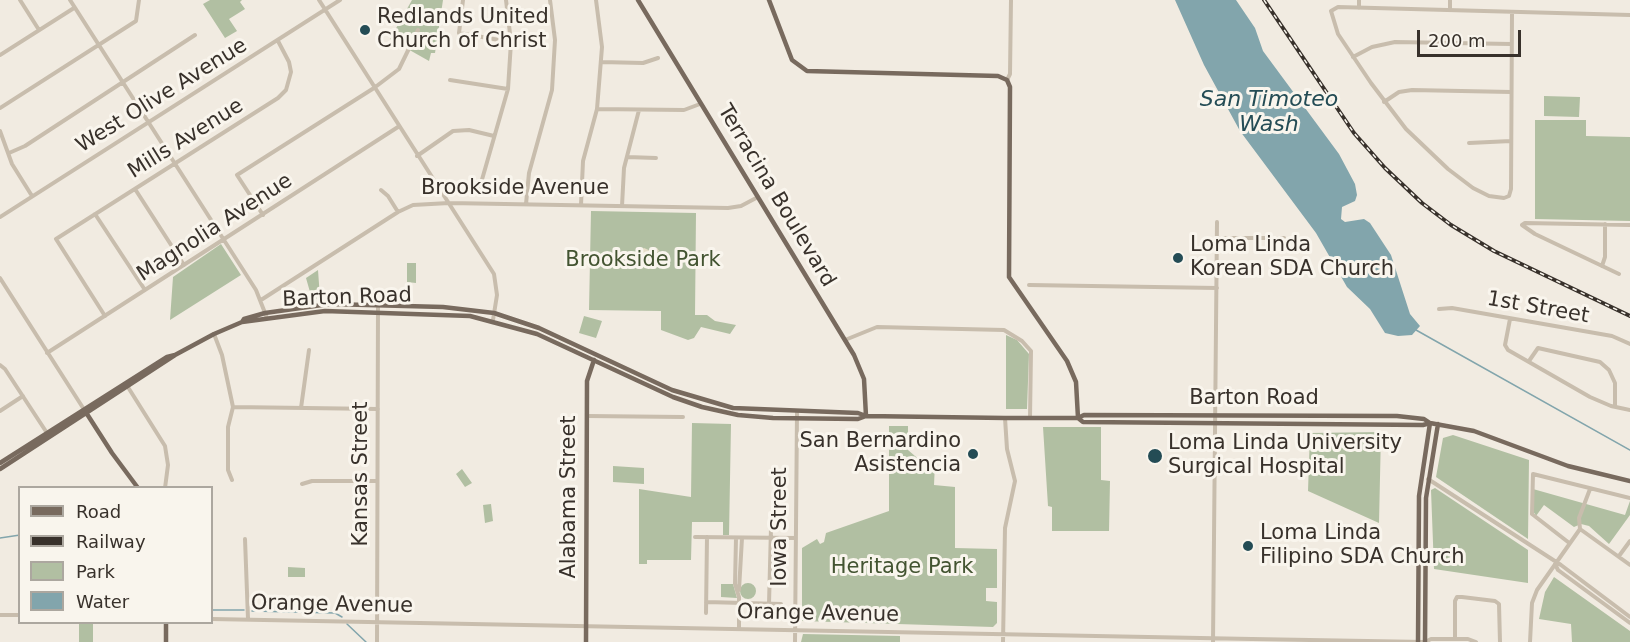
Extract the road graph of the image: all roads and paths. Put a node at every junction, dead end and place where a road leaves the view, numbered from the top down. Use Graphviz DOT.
graph roads {
  1 [pos="20,0"];
  2 [pos="70,0"];
  3 [pos="139,0"];
  4 [pos="319,0"];
  5 [pos="340,0"];
  6 [pos="462,0"];
  7 [pos="506,0"];
  8 [pos="550,0"];
  9 [pos="596,0"];
  10 [pos="638,0"];
  11 [pos="769,0"];
  12 [pos="1011,0"];
  13 [pos="1359,0"];
  14 [pos="1450,0"];
  15 [pos="75,8"];
  16 [pos="1359,8"];
  17 [pos="325,10"];
  18 [pos="1450,10"];
  19 [pos="1512,13"];
  20 [pos="1630,15"];
  21 [pos="39,30"];
  22 [pos="418,30"];
  23 [pos="195,35"];
  24 [pos="278,41"];
  25 [pos="511,42"];
  26 [pos="1511,44"];
  27 [pos="99,45"];
  28 [pos="1,53"];
  29 [pos="1353,57"];
  30 [pos="658,58"];
  31 [pos="601,62"];
  32 [pos="450,80"];
  33 [pos="1007,80"];
  34 [pos="123,83"];
  35 [pos="374,88"];
  36 [pos="508,88"];
  37 [pos="1511,92"];
  38 [pos="1384,102"];
  39 [pos="700,104"];
  40 [pos="0,108"];
  41 [pos="597,109"];
  42 [pos="639,110"];
  43 [pos="149,122"];
  44 [pos="398,127"];
  45 [pos="0,131"];
  46 [pos="494,136"];
  47 [pos="1510,141"];
  48 [pos="1469,143"];
  49 [pos="9,153"];
  50 [pos="417,156"];
  51 [pos="627,157"];
  52 [pos="656,158"];
  53 [pos="175,163"];
  54 [pos="135,189"];
  55 [pos="381,190"];
  56 [pos="479,190"];
  57 [pos="32,196"];
  58 [pos="758,197"];
  59 [pos="449,203"];
  60 [pos="526,204"];
  61 [pos="581,205"];
  62 [pos="622,206"];
  63 [pos="398,212"];
  64 [pos="95,214"];
  65 [pos="263,215"];
  66 [pos="0,217"];
  67 [pos="1217,222"];
  68 [pos="1605,224"];
  69 [pos="1630,225"];
  70 [pos="1216,238"];
  71 [pos="1284,238"];
  72 [pos="224,240"];
  73 [pos="184,265"];
  74 [pos="1602,266"];
  75 [pos="1619,274"];
  76 [pos="0,278"];
  77 [pos="1029,285"];
  78 [pos="1217,288"];
  79 [pos="145,290"];
  80 [pos="261,300"];
  81 [pos="378,305"];
  82 [pos="305,306"];
  83 [pos="290,308"];
  84 [pos="1439,309"];
  85 [pos="311,312"];
  86 [pos="378,312"];
  87 [pos="494,313"];
  88 [pos="266,315"];
  89 [pos="105,316"];
  90 [pos="275,317"];
  91 [pos="1510,319"];
  92 [pos="493,320"];
  93 [pos="214,333"];
  94 [pos="845,340"];
  95 [pos="1630,344"];
  96 [pos="309,350"];
  97 [pos="47,353"];
  98 [pos="596,355"];
  99 [pos="593,360"];
  100 [pos="1529,362"];
  101 [pos="0,365"];
  102 [pos="127,386"];
  103 [pos="23,396"];
  104 [pos="724,406"];
  105 [pos="233,407"];
  106 [pos="1615,407"];
  107 [pos="301,408"];
  108 [pos="378,409"];
  109 [pos="1630,410"];
  110 [pos="0,411"];
  111 [pos="86,412"];
  112 [pos="723,412"];
  113 [pos="797,415"];
  114 [pos="587,416"];
  115 [pos="866,416"];
  116 [pos="1216,416"];
  117 [pos="683,417"];
  118 [pos="1005,418"];
  119 [pos="1030,418"];
  120 [pos="1078,418"];
  121 [pos="1215,423"];
  122 [pos="1430,423"];
  123 [pos="1438,424"];
  124 [pos="48,435"];
  125 [pos="0,463"];
  126 [pos="0,469"];
  127 [pos="1428,479"];
  128 [pos="232,480"];
  129 [pos="1630,481"];
  130 [pos="377,482"];
  131 [pos="302,484"];
  132 [pos="137,486"];
  133 [pos="165,486"];
  134 [pos="1590,489"];
  135 [pos="1630,498"];
  136 [pos="1418,519"];
  137 [pos="1425,519"];
  138 [pos="771,528"];
  139 [pos="1580,529"];
  140 [pos="695,537"];
  141 [pos="707,537"];
  142 [pos="736,538"];
  143 [pos="742,538"];
  144 [pos="770,538"];
  145 [pos="796,538"];
  146 [pos="244,539"];
  147 [pos="1630,541"];
  148 [pos="1568,542"];
  149 [pos="1618,556"];
  150 [pos="1555,563"];
  151 [pos="1630,564"];
  152 [pos="738,590"];
  153 [pos="706,602"];
  154 [pos="739,603"];
  155 [pos="769,604"];
  156 [pos="781,604"];
  157 [pos="706,613"];
  158 [pos="0,615"];
  159 [pos="18,615"];
  160 [pos="1630,617"];
  161 [pos="213,619"];
  162 [pos="248,619"];
  163 [pos="377,621"];
  164 [pos="1630,623"];
  165 [pos="166,624"];
  166 [pos="587,625"];
  167 [pos="739,627"];
  168 [pos="795,629"];
  169 [pos="1004,633"];
  170 [pos="1455,639"];
  171 [pos="1213,640"];
  172 [pos="166,642"];
  173 [pos="377,642"];
  174 [pos="586,642"];
  175 [pos="795,642"];
  176 [pos="1004,642"];
  177 [pos="1418,642"];
  178 [pos="1425,642"];
  179 [pos="1476,642"];
  180 [pos="1500,642"];
  181 [pos="1530,642"];
  1 -- 21 [label="street"];
  2 -- 15 [label="street"];
  3 -- 27 [label="street"];
  4 -- 17 [label="street"];
  5 -- 17 [label="street, West Olive Avenue"];
  6 -- 25 [label="street"];
  7 -- 25 [label="street"];
  8 -- 60 [label="street"];
  9 -- 31 [label="street"];
  10 -- 39 [label="main road, Terracina Boulevard"];
  11 -- 33 [label="main road"];
  12 -- 33 [label="street"];
  13 -- 16 [label="street"];
  14 -- 18 [label="street"];
  15 -- 21 [label="street"];
  15 -- 27 [label="street"];
  16 -- 18 [label="street"];
  16 -- 29 [label="street"];
  17 -- 24 [label="street, West Olive Avenue"];
  17 -- 35 [label="street"];
  18 -- 19 [label="street"];
  19 -- 20 [label="street"];
  19 -- 26 [label="street"];
  21 -- 28 [label="street"];
  22 -- 35 [label="street"];
  23 -- 34 [label="street"];
  24 -- 43 [label="street, West Olive Avenue"];
  24 -- 53 [label="street, Mills Avenue"];
  25 -- 36 [label="street"];
  26 -- 29 [label="street"];
  26 -- 37 [label="street"];
  27 -- 34 [label="street"];
  27 -- 40 [label="street"];
  29 -- 38 [label="street"];
  30 -- 31 [label="street"];
  31 -- 41 [label="street"];
  32 -- 36 [label="street"];
  33 -- 120 [label="main road"];
  34 -- 43 [label="street"];
  34 -- 49 [label="street"];
  35 -- 44 [label="street"];
  35 -- 65 [label="street"];
  36 -- 46 [label="street"];
  37 -- 38 [label="street"];
  37 -- 47 [label="street"];
  38 -- 47 [label="street"];
  39 -- 42 [label="street"];
  39 -- 58 [label="main road, Terracina Boulevard"];
  41 -- 42 [label="street"];
  41 -- 61 [label="street"];
  42 -- 51 [label="street"];
  43 -- 53 [label="street"];
  43 -- 57 [label="street, West Olive Avenue"];
  44 -- 50 [label="street"];
  44 -- 65 [label="street, Magnolia Avenue"];
  45 -- 49 [label="street"];
  46 -- 50 [label="street"];
  46 -- 56 [label="street"];
  47 -- 48 [label="street"];
  49 -- 57 [label="street"];
  50 -- 59 [label="street"];
  51 -- 52 [label="street"];
  51 -- 62 [label="street"];
  53 -- 54 [label="street, Mills Avenue"];
  53 -- 72 [label="street"];
  54 -- 64 [label="street, Mills Avenue"];
  54 -- 73 [label="street"];
  55 -- 63 [label="street"];
  57 -- 66 [label="street, West Olive Avenue"];
  58 -- 62 [label="street, Brookside Avenue"];
  58 -- 94 [label="main road, Terracina Boulevard"];
  59 -- 60 [label="street, Brookside Avenue"];
  59 -- 63 [label="street, Brookside Avenue"];
  59 -- 87 [label="street"];
  60 -- 61 [label="street, Brookside Avenue"];
  61 -- 62 [label="street, Brookside Avenue"];
  63 -- 80 [label="street, Brookside Avenue"];
  64 -- 79 [label="street"];
  64 -- 89 [label="street, Mills Avenue"];
  65 -- 72 [label="street, Magnolia Avenue"];
  67 -- 70 [label="street"];
  68 -- 69 [label="street"];
  68 -- 74 [label="street"];
  68 -- 74 [label="street"];
  70 -- 71 [label="street"];
  70 -- 78 [label="street"];
  72 -- 73 [label="street, Magnolia Avenue"];
  72 -- 80 [label="street"];
  73 -- 79 [label="street, Magnolia Avenue"];
  74 -- 75 [label="street"];
  76 -- 97 [label="street"];
  77 -- 78 [label="street"];
  78 -- 116 [label="street"];
  79 -- 89 [label="street, Magnolia Avenue"];
  80 -- 88 [label="street"];
  81 -- 82 [label="main road, Barton Road"];
  81 -- 86 [label="street, Kansas Street"];
  81 -- 87 [label="main road, Barton Road"];
  82 -- 83 [label="main road, Barton Road"];
  82 -- 85 [label="main road"];
  83 -- 88 [label="main road, Barton Road"];
  83 -- 90 [label="main road"];
  84 -- 91 [label="street, 1st Street"];
  85 -- 86 [label="main road, Barton Road"];
  85 -- 90 [label="main road, Barton Road"];
  86 -- 92 [label="main road, Barton Road"];
  86 -- 108 [label="street, Kansas Street"];
  87 -- 92 [label="street"];
  87 -- 98 [label="main road, Barton Road"];
  88 -- 90 [label="main road, Barton Road"];
  88 -- 93 [label="main road, Barton Road"];
  89 -- 97 [label="street, Magnolia Avenue"];
  91 -- 95 [label="street, 1st Street"];
  91 -- 100 [label="street"];
  92 -- 99 [label="main road, Barton Road"];
  93 -- 102 [label="main road"];
  93 -- 105 [label="street"];
  94 -- 115 [label="main road, Terracina Boulevard"];
  94 -- 119 [label="street"];
  96 -- 107 [label="street"];
  97 -- 111 [label="street"];
  98 -- 99 [label="main road, Alabama Street"];
  98 -- 104 [label="main road, Barton Road"];
  99 -- 112 [label="main road, Barton Road"];
  99 -- 114 [label="main road, Alabama Street"];
  100 -- 106 [label="street"];
  100 -- 106 [label="street"];
  101 -- 103 [label="street"];
  102 -- 111 [label="main road"];
  102 -- 133 [label="street"];
  103 -- 110 [label="street"];
  103 -- 124 [label="street"];
  104 -- 112 [label="main road"];
  104 -- 113 [label="main road, Barton Road"];
  105 -- 107 [label="street"];
  105 -- 128 [label="street"];
  106 -- 109 [label="street"];
  107 -- 108 [label="street"];
  108 -- 130 [label="street, Kansas Street"];
  111 -- 124 [label="main road"];
  111 -- 132 [label="main road"];
  112 -- 113 [label="main road, Barton Road"];
  113 -- 115 [label="main road, Barton Road"];
  113 -- 145 [label="street, Iowa Street"];
  114 -- 117 [label="street"];
  114 -- 166 [label="main road, Alabama Street"];
  115 -- 118 [label="main road, Barton Road"];
  116 -- 120 [label="main road, Barton Road"];
  116 -- 121 [label="street"];
  116 -- 122 [label="main road, Barton Road"];
  118 -- 119 [label="main road, Barton Road"];
  118 -- 169 [label="street"];
  119 -- 120 [label="main road, Barton Road"];
  120 -- 121 [label="main road, Barton Road"];
  121 -- 122 [label="main road, Barton Road"];
  121 -- 171 [label="street"];
  122 -- 123 [label="main road, Barton Road"];
  122 -- 136 [label="main road"];
  123 -- 127 [label="main road"];
  123 -- 129 [label="main road, Barton Road"];
  124 -- 125 [label="main road"];
  124 -- 126 [label="main road"];
  127 -- 137 [label="main road"];
  127 -- 150 [label="street"];
  130 -- 131 [label="street"];
  130 -- 163 [label="street, Kansas Street"];
  134 -- 135 [label="street"];
  134 -- 139 [label="street"];
  134 -- 148 [label="street"];
  136 -- 137 [label="main road"];
  136 -- 177 [label="main road"];
  137 -- 178 [label="main road"];
  138 -- 144 [label="street"];
  139 -- 148 [label="street"];
  139 -- 149 [label="street"];
  140 -- 141 [label="street"];
  141 -- 142 [label="street"];
  141 -- 153 [label="street"];
  142 -- 143 [label="street"];
  142 -- 152 [label="street"];
  143 -- 144 [label="street"];
  143 -- 152 [label="street"];
  144 -- 145 [label="street"];
  144 -- 155 [label="street"];
  145 -- 168 [label="street, Iowa Street"];
  146 -- 162 [label="street"];
  147 -- 149 [label="street"];
  148 -- 150 [label="street"];
  149 -- 151 [label="street"];
  150 -- 160 [label="street"];
  150 -- 164 [label="street"];
  150 -- 181 [label="street"];
  152 -- 154 [label="street"];
  153 -- 154 [label="street"];
  153 -- 157 [label="street"];
  154 -- 155 [label="street"];
  154 -- 167 [label="street"];
  155 -- 156 [label="street"];
  158 -- 159 [label="street"];
  161 -- 162 [label="street, Orange Avenue"];
  162 -- 163 [label="street, Orange Avenue"];
  163 -- 166 [label="street, Orange Avenue"];
  163 -- 173 [label="street, Kansas Street"];
  165 -- 172 [label="main road"];
  166 -- 167 [label="street, Orange Avenue"];
  166 -- 174 [label="main road, Alabama Street"];
  167 -- 168 [label="street, Orange Avenue"];
  168 -- 169 [label="street, Orange Avenue"];
  168 -- 175 [label="street, Iowa Street"];
  169 -- 171 [label="street, Orange Avenue"];
  169 -- 176 [label="street"];
  170 -- 178 [label="street, Orange Avenue"];
  170 -- 179 [label="street, Orange Avenue"];
  170 -- 180 [label="street"];
  171 -- 177 [label="street, Orange Avenue"];
  177 -- 178 [label="street, Orange Avenue"];
}
